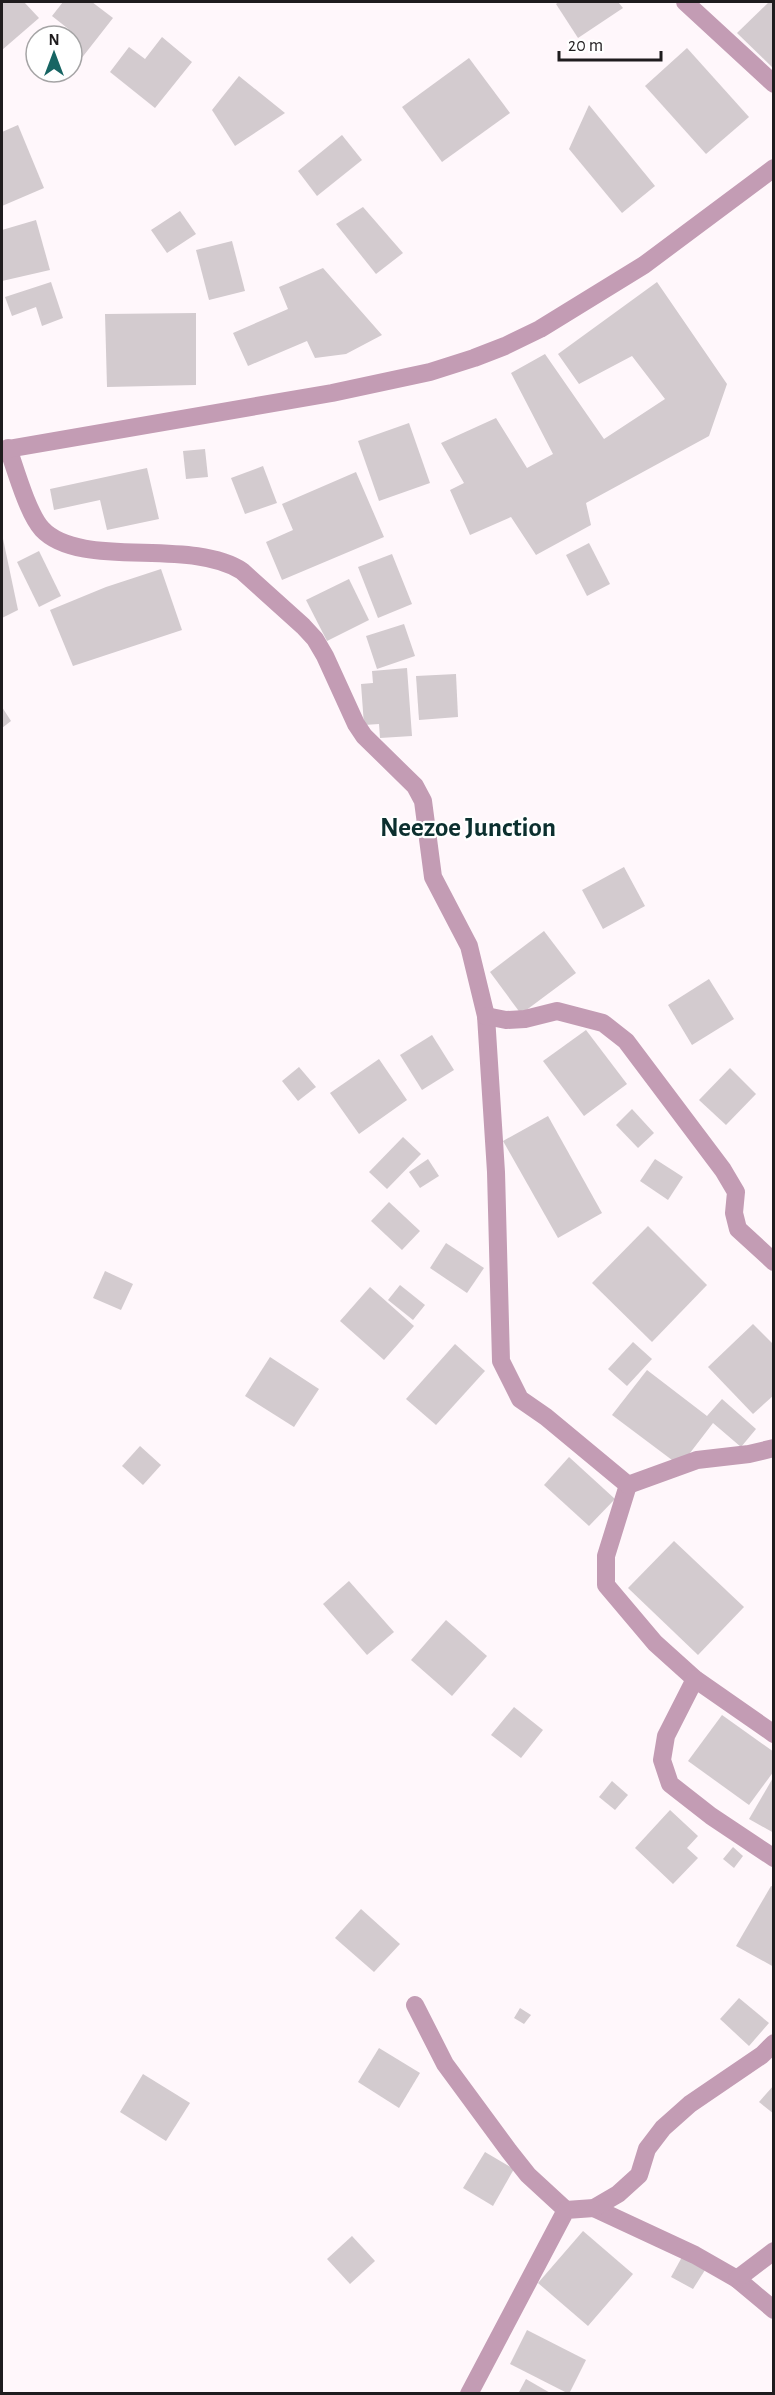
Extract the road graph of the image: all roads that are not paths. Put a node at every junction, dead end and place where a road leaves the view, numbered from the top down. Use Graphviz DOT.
graph roads {
  1 [pos="685,2"];
  2 [pos="774,84"];
  3 [pos="774,168"];
  4 [pos="5,449"];
  5 [pos="486,1016"];
  6 [pos="774,1262"];
  7 [pos="774,1448"];
  8 [pos="628,1485"];
  9 [pos="695,1678"];
  10 [pos="774,1734"];
  11 [pos="774,1858"];
  12 [pos="415,2005"];
  13 [pos="774,2043"];
  14 [pos="594,2208"];
  15 [pos="566,2210"];
  16 [pos="774,2251"];
  17 [pos="737,2279"];
  18 [pos="774,2310"];
  19 [pos="469,2394"];
  1 -- 2 [label="street"];
  3 -- 4 [label="street"];
  4 -- 5 [label="street"];
  5 -- 6 [label="street"];
  5 -- 8 [label="street"];
  7 -- 8 [label="street"];
  8 -- 9 [label="street"];
  9 -- 10 [label="street"];
  9 -- 11 [label="street"];
  12 -- 15 [label="street"];
  13 -- 14 [label="street"];
  14 -- 15 [label="street"];
  14 -- 17 [label="street"];
  15 -- 19 [label="street"];
  16 -- 17 [label="street"];
  17 -- 18 [label="street"];
}
